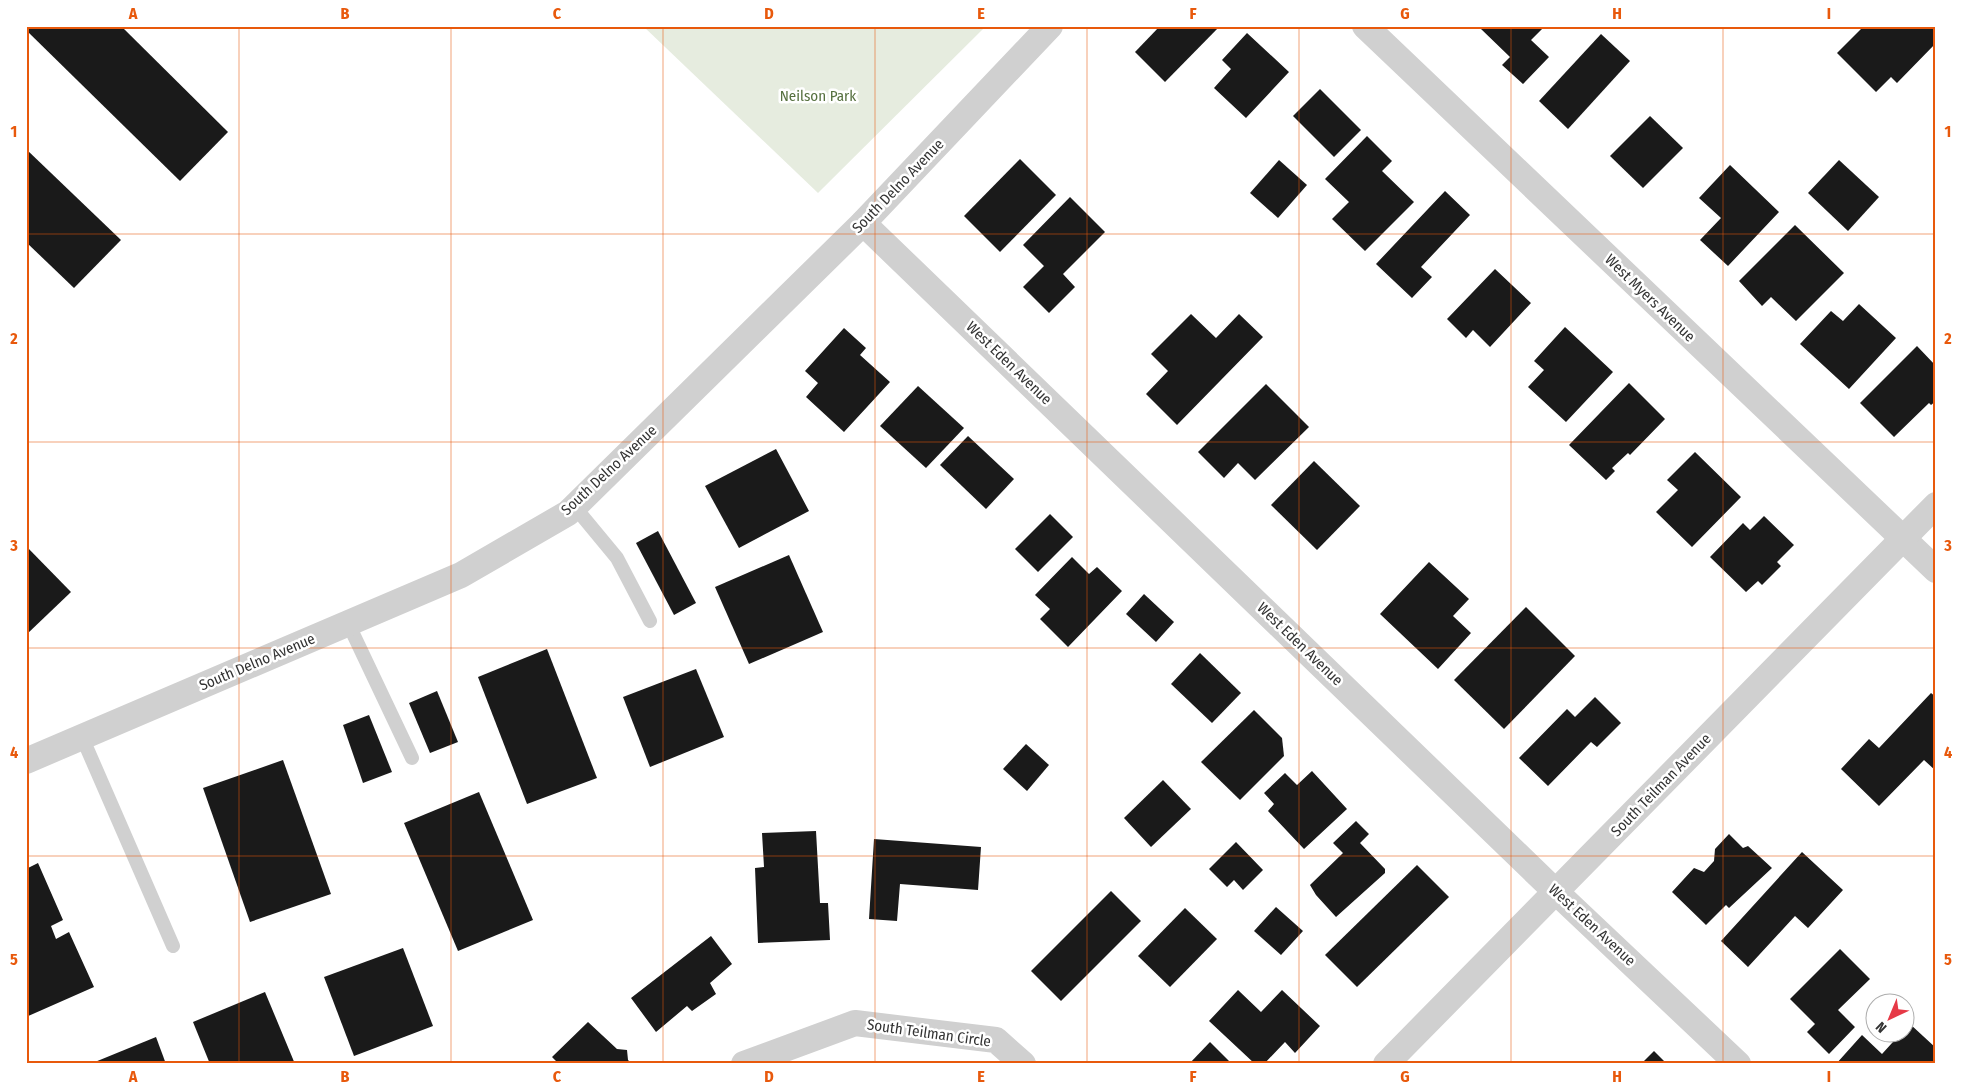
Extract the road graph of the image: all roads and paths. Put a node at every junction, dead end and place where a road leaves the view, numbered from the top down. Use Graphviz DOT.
graph roads {
  1 [pos="1050,26"];
  2 [pos="1365,26"];
  3 [pos="863,223"];
  4 [pos="1936,505"];
  5 [pos="574,506"];
  6 [pos="1903,539"];
  7 [pos="1936,570"];
  8 [pos="650,621"];
  9 [pos="348,623"];
  10 [pos="82,737"];
  11 [pos="412,758"];
  12 [pos="26,761"];
  13 [pos="1556,892"];
  14 [pos="173,946"];
  15 [pos="744,1064"];
  16 [pos="1022,1064"];
  17 [pos="1386,1064"];
  18 [pos="1738,1064"];
  1 -- 3 [label="street, South Delno Avenue"];
  2 -- 6 [label="street, West Myers Avenue"];
  3 -- 5 [label="street, South Delno Avenue"];
  3 -- 13 [label="street, West Eden Avenue"];
  4 -- 6 [label="street, South Teilman Avenue"];
  5 -- 8 [label="lane"];
  5 -- 9 [label="street, South Delno Avenue"];
  6 -- 7 [label="street, West Myers Avenue"];
  6 -- 13 [label="street, South Teilman Avenue"];
  9 -- 10 [label="street, South Delno Avenue"];
  9 -- 11 [label="lane"];
  10 -- 12 [label="street, South Delno Avenue"];
  10 -- 14 [label="lane"];
  13 -- 17 [label="street, South Teilman Avenue"];
  13 -- 18 [label="street, West Eden Avenue"];
  15 -- 16 [label="street, South Teilman Circle"];
}
